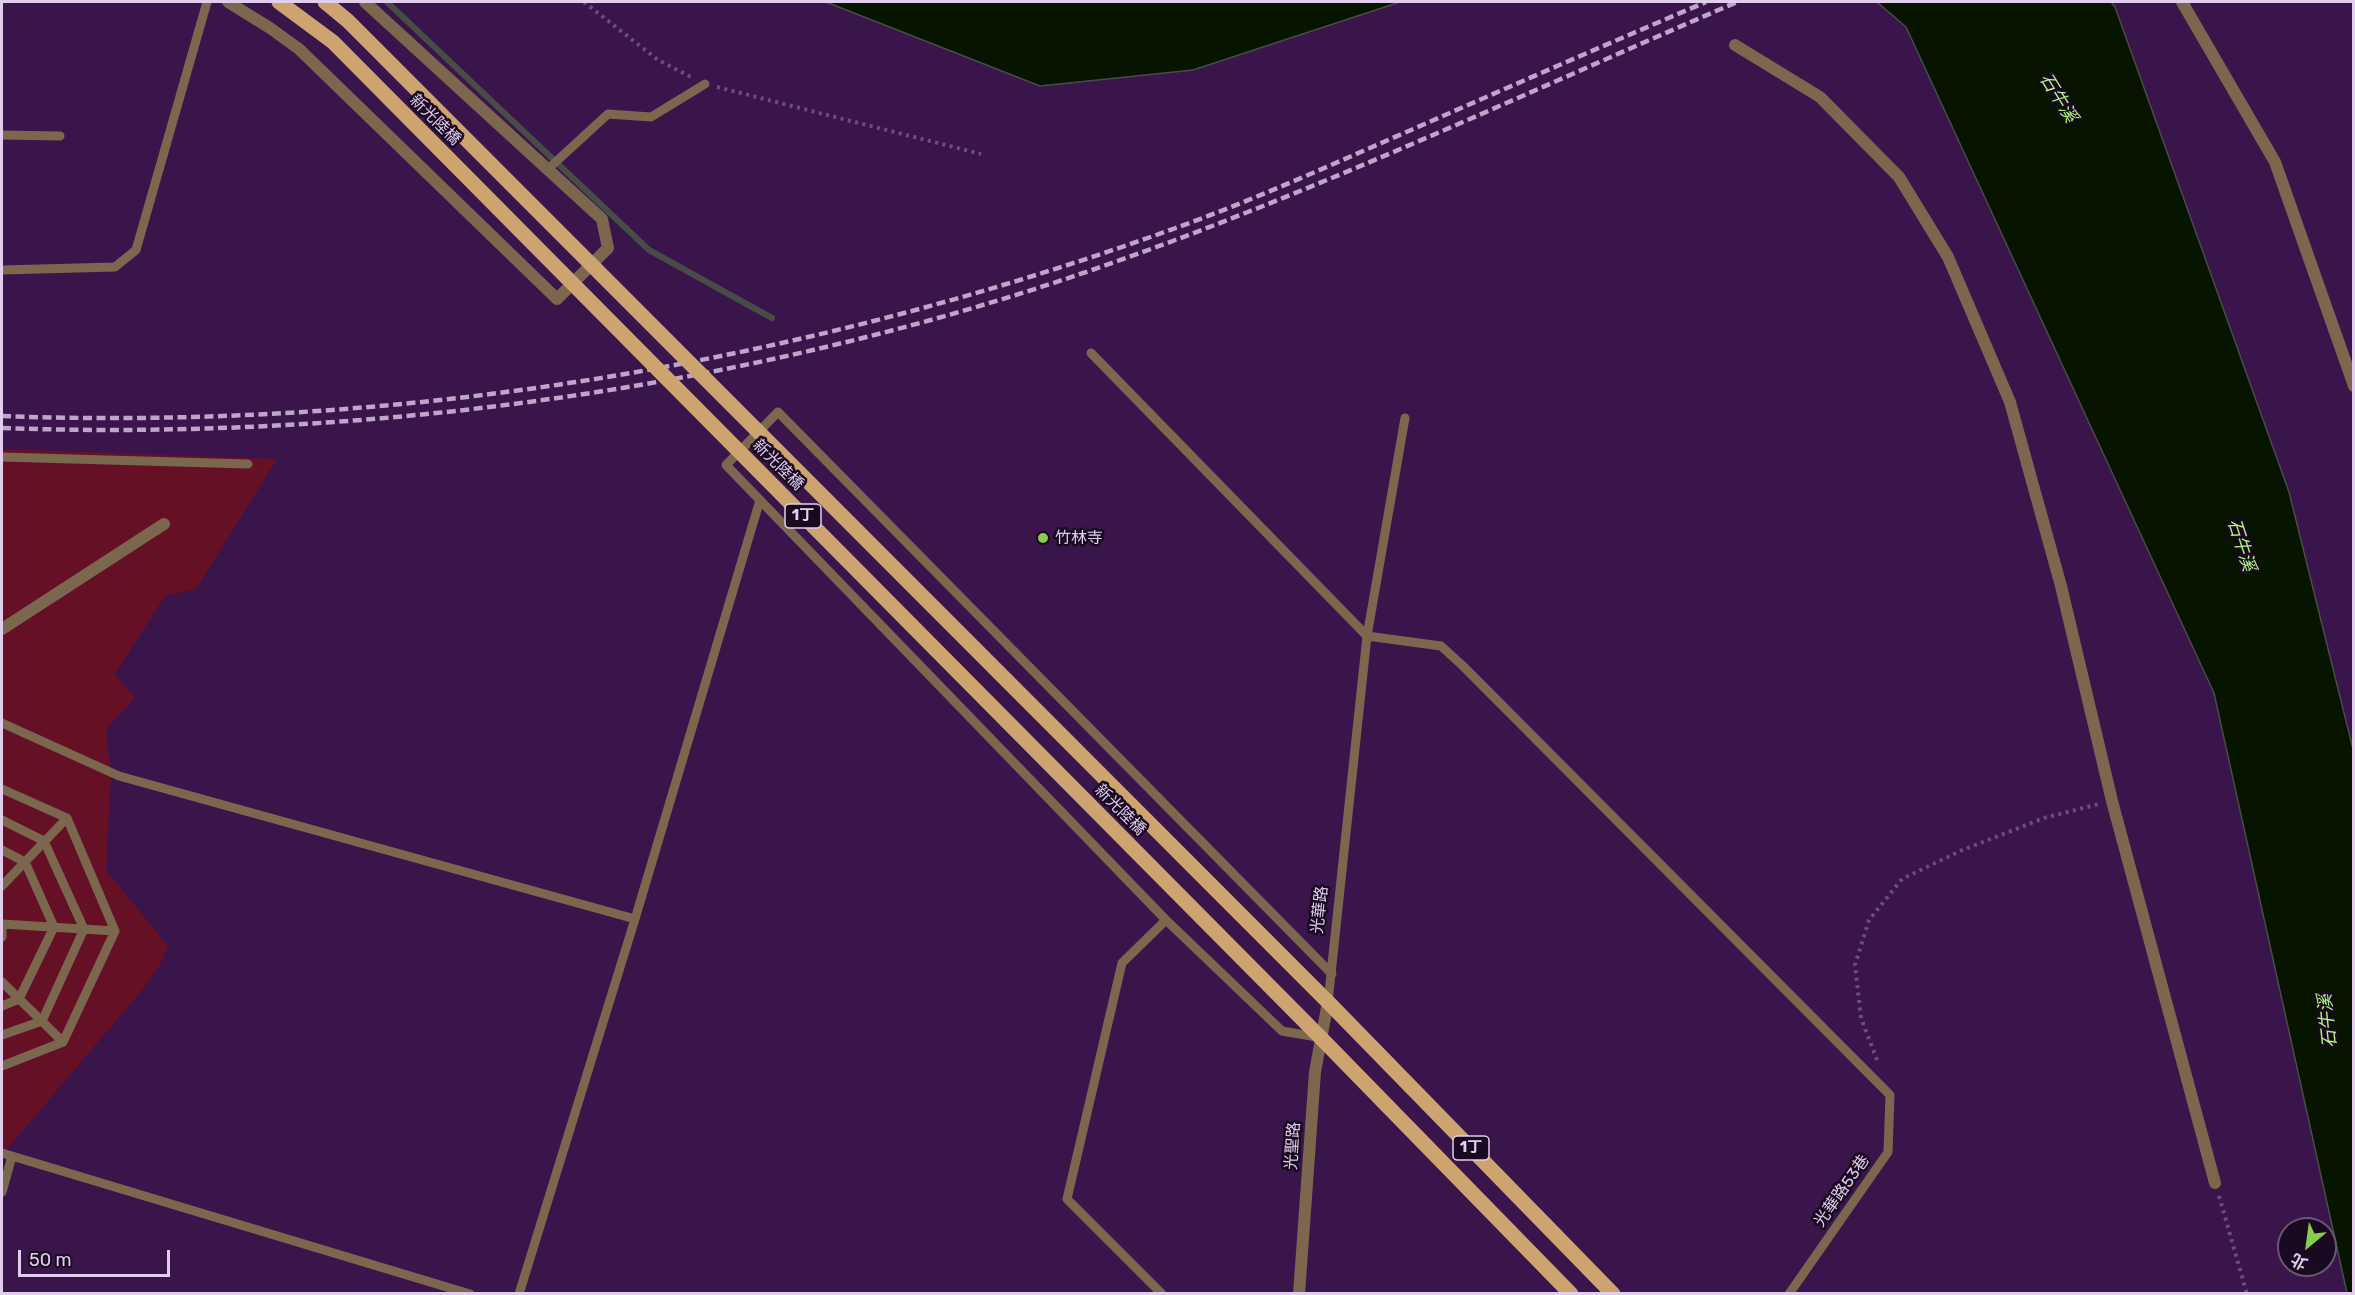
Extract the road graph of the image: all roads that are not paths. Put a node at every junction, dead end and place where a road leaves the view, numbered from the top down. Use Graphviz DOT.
graph roads {
  1 [pos="207,2"];
  2 [pos="228,2"];
  3 [pos="279,2"];
  4 [pos="325,2"];
  5 [pos="365,2"];
  6 [pos="2182,2"];
  7 [pos="1735,45"];
  8 [pos="705,84"];
  9 [pos="2,135"];
  10 [pos="60,136"];
  11 [pos="548,169"];
  12 [pos="2,270"];
  13 [pos="1091,353"];
  14 [pos="2354,386"];
  15 [pos="1405,418"];
  16 [pos="2,457"];
  17 [pos="248,464"];
  18 [pos="760,500"];
  19 [pos="164,524"];
  20 [pos="2,629"];
  21 [pos="1367,636"];
  22 [pos="2,723"];
  23 [pos="2,789"];
  24 [pos="67,818"];
  25 [pos="2,820"];
  26 [pos="44,841"];
  27 [pos="2,850"];
  28 [pos="25,862"];
  29 [pos="2,886"];
  30 [pos="636,919"];
  31 [pos="1166,920"];
  32 [pos="2,924"];
  33 [pos="54,927"];
  34 [pos="2,929"];
  35 [pos="84,929"];
  36 [pos="115,931"];
  37 [pos="2,937"];
  38 [pos="1332,974"];
  39 [pos="2,982"];
  40 [pos="19,999"];
  41 [pos="1328,1002"];
  42 [pos="2,1006"];
  43 [pos="42,1022"];
  44 [pos="2,1035"];
  45 [pos="1320,1037"];
  46 [pos="63,1042"];
  47 [pos="2,1066"];
  48 [pos="2,1154"];
  49 [pos="12,1156"];
  50 [pos="2216,1183"];
  51 [pos="2,1192"];
  52 [pos="470,1293"];
  53 [pos="519,1293"];
  54 [pos="1162,1293"];
  55 [pos="1299,1293"];
  56 [pos="1571,1293"];
  57 [pos="1613,1293"];
  58 [pos="1789,1293"];
  1 -- 12 [label="lane"];
  2 -- 11 [label="street"];
  3 -- 45 [label="main road, 新光陸橋 / 1丁, bridge"];
  4 -- 41 [label="main road, 新光陸橋 / 1丁, bridge"];
  5 -- 11 [label="street"];
  6 -- 14 [label="street"];
  7 -- 50 [label="street"];
  8 -- 11 [label="lane"];
  9 -- 10 [label="lane"];
  13 -- 21 [label="lane"];
  15 -- 21 [label="lane, 光華路"];
  16 -- 17 [label="lane"];
  18 -- 30 [label="lane"];
  18 -- 31 [label="lane"];
  18 -- 38 [label="lane"];
  19 -- 20 [label="street"];
  21 -- 38 [label="lane, 光華路"];
  21 -- 58 [label="lane, 光華路53巷"];
  22 -- 30 [label="lane"];
  23 -- 24 [label="lane"];
  24 -- 26 [label="lane"];
  24 -- 36 [label="lane"];
  25 -- 26 [label="lane"];
  26 -- 28 [label="lane"];
  26 -- 35 [label="lane"];
  27 -- 28 [label="lane"];
  28 -- 29 [label="lane"];
  28 -- 33 [label="lane"];
  30 -- 53 [label="lane"];
  31 -- 45 [label="lane"];
  31 -- 54 [label="lane"];
  32 -- 33 [label="lane"];
  33 -- 35 [label="lane"];
  33 -- 40 [label="lane"];
  34 -- 37 [label="lane"];
  35 -- 36 [label="lane"];
  35 -- 43 [label="lane"];
  36 -- 46 [label="lane"];
  38 -- 41 [label="lane, 光華路"];
  39 -- 40 [label="lane"];
  40 -- 42 [label="lane"];
  40 -- 43 [label="lane"];
  41 -- 45 [label="street, 光聖路"];
  41 -- 57 [label="main road, 1丁"];
  43 -- 44 [label="lane"];
  43 -- 46 [label="lane"];
  45 -- 55 [label="street, 光聖路"];
  45 -- 56 [label="main road, 1丁"];
  46 -- 47 [label="lane"];
  48 -- 49 [label="lane"];
  49 -- 51 [label="lane"];
  49 -- 52 [label="lane"];
}
